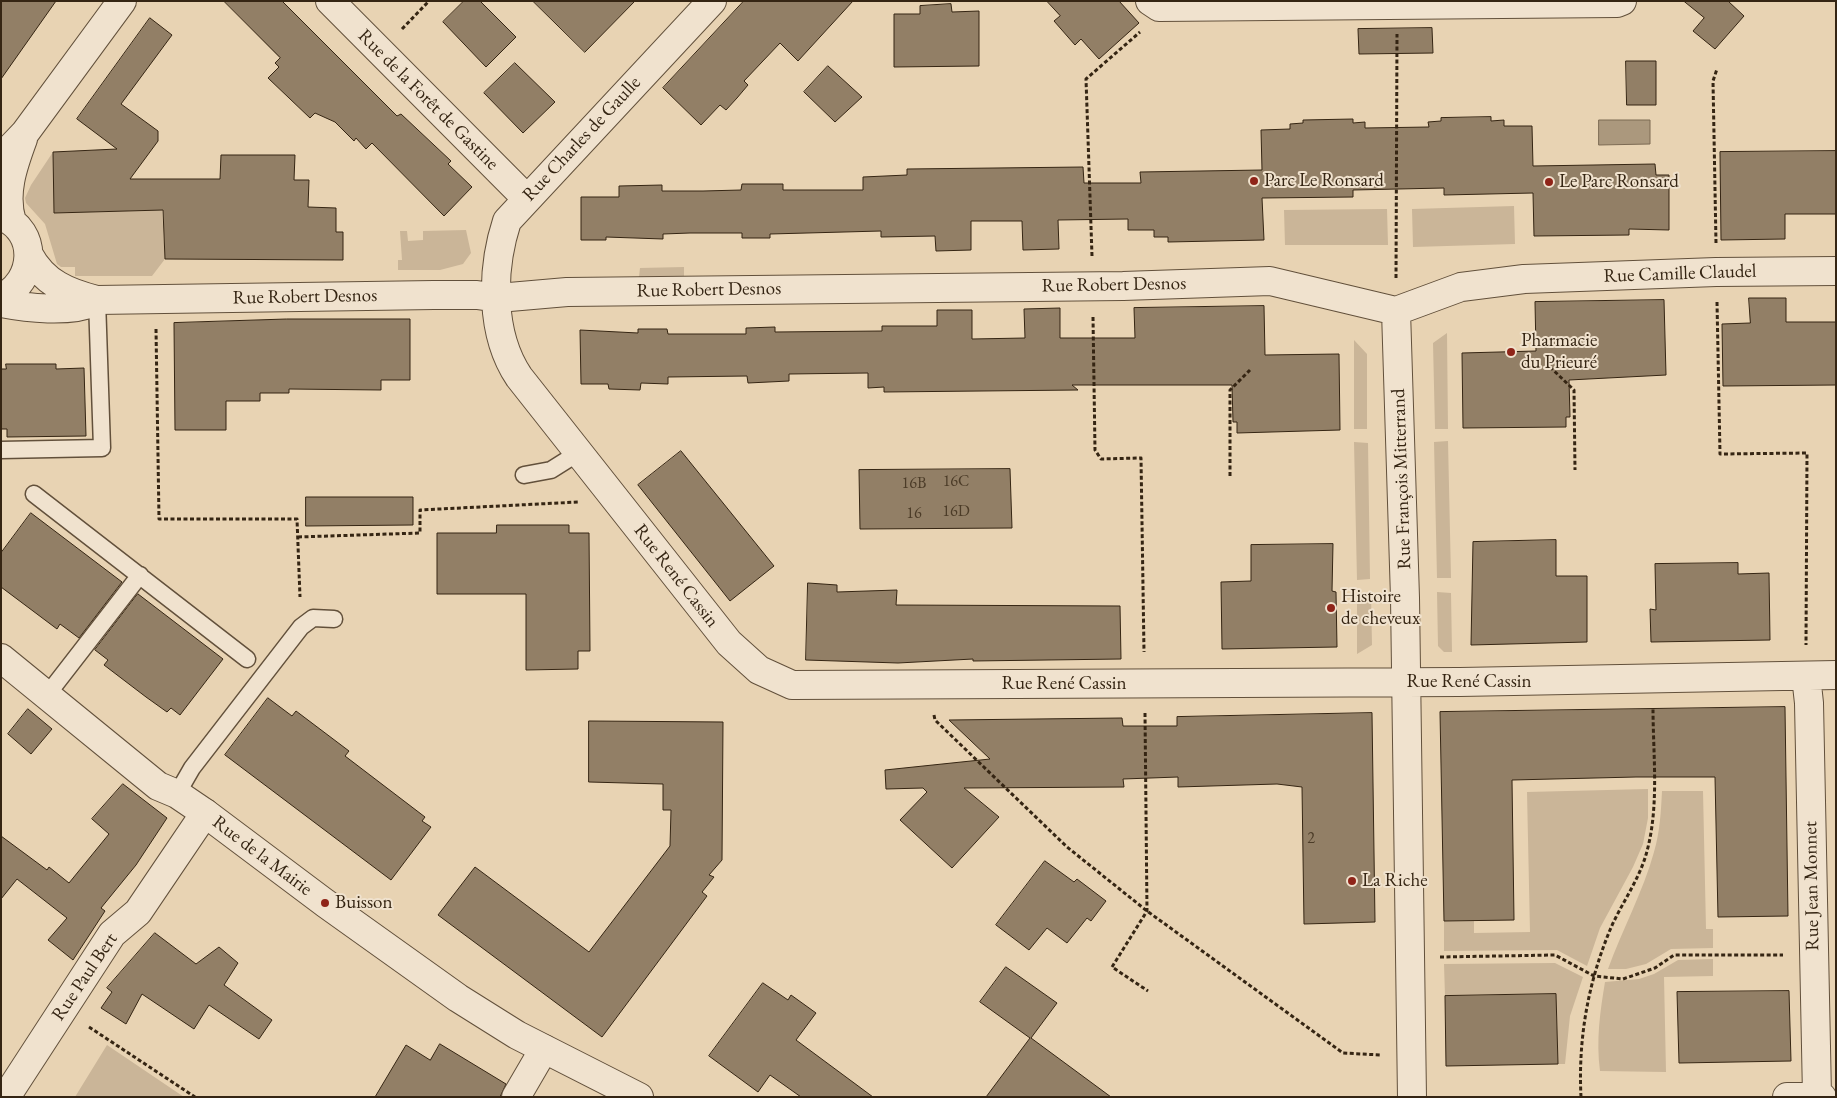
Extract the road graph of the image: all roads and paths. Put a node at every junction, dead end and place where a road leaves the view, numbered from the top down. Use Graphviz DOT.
graph roads {
  1 [pos="122,1"];
  2 [pos="330,1"];
  3 [pos="429,1"];
  4 [pos="712,1"];
  5 [pos="1622,1"];
  6 [pos="1154,4"];
  7 [pos="1397,4"];
  8 [pos="380,52"];
  9 [pos="1717,69"];
  10 [pos="25,133"];
  11 [pos="1,158"];
  12 [pos="526,198"];
  13 [pos="7,219"];
  14 [pos="29,255"];
  15 [pos="1836,271"];
  16 [pos="1716,272"];
  17 [pos="1093,286"];
  18 [pos="1,298"];
  19 [pos="498,298"];
  20 [pos="97,300"];
  21 [pos="1,303"];
  22 [pos="1396,311"];
  23 [pos="156,323"];
  24 [pos="1550,367"];
  25 [pos="1250,370"];
  26 [pos="1,450"];
  27 [pos="578,453"];
  28 [pos="1575,470"];
  29 [pos="524,475"];
  30 [pos="1230,476"];
  31 [pos="606,488"];
  32 [pos="34,494"];
  33 [pos="298,537"];
  34 [pos="140,576"];
  35 [pos="334,619"];
  36 [pos="301,627"];
  37 [pos="1,658"];
  38 [pos="247,659"];
  39 [pos="1836,675"];
  40 [pos="1806,676"];
  41 [pos="1652,679"];
  42 [pos="1406,682"];
  43 [pos="929,684"];
  44 [pos="1145,684"];
  45 [pos="47,695"];
  46 [pos="176,794"];
  47 [pos="205,813"];
  48 [pos="1147,911"];
  49 [pos="1813,955"];
  50 [pos="1444,957"];
  51 [pos="1594,976"];
  52 [pos="1148,991"];
  53 [pos="63,1009"];
  54 [pos="544,1049"];
  55 [pos="1411,1056"];
  56 [pos="1819,1096"];
  57 [pos="6,1097"];
  58 [pos="195,1097"];
  59 [pos="516,1097"];
  60 [pos="639,1097"];
  61 [pos="1412,1097"];
  62 [pos="1581,1097"];
  63 [pos="1787,1097"];
  1 -- 10 [label="street"];
  2 -- 8 [label="street, Rue de la Forêt de Gastine"];
  3 -- 8 [label="path"];
  4 -- 12 [label="street, Rue Charles de Gaulle"];
  5 -- 7 [label="street"];
  6 -- 7 [label="street"];
  6 -- 17 [label="path"];
  7 -- 22 [label="path"];
  8 -- 12 [label="street, Rue de la Forêt de Gastine"];
  9 -- 16 [label="path"];
  10 -- 11 [label="street"];
  10 -- 13 [label="street"];
  12 -- 19 [label="street, Rue Charles de Gaulle"];
  13 -- 14 [label="street, Rue Robert Desnos"];
  14 -- 18 [label="street"];
  14 -- 20 [label="street, Rue Robert Desnos"];
  15 -- 16 [label="street, Rue Camille Claudel"];
  16 -- 22 [label="street, Rue Camille Claudel"];
  16 -- 40 [label="path"];
  17 -- 19 [label="street, Rue Robert Desnos"];
  17 -- 22 [label="street, Rue Robert Desnos"];
  17 -- 44 [label="path"];
  19 -- 20 [label="street, Rue Robert Desnos"];
  19 -- 27 [label="street, Rue René Cassin"];
  20 -- 21 [label="street, Rue Robert Desnos"];
  20 -- 26 [label="lane"];
  22 -- 42 [label="street, Rue François Mitterrand"];
  23 -- 33 [label="path"];
  24 -- 28 [label="path"];
  25 -- 30 [label="path"];
  27 -- 29 [label="lane"];
  27 -- 31 [label="street, Rue René Cassin"];
  31 -- 33 [label="path"];
  31 -- 43 [label="street, Rue René Cassin"];
  32 -- 34 [label="lane"];
  33 -- 36 [label="path"];
  34 -- 38 [label="lane"];
  34 -- 45 [label="lane"];
  35 -- 36 [label="lane"];
  36 -- 46 [label="lane"];
  37 -- 45 [label="street, Rue de la Mairie"];
  39 -- 40 [label="street, Rue René Cassin"];
  40 -- 41 [label="street, Rue René Cassin"];
  40 -- 49 [label="street, Rue Jean Monnet"];
  41 -- 42 [label="street, Rue René Cassin"];
  41 -- 51 [label="path"];
  42 -- 44 [label="street, Rue René Cassin"];
  42 -- 55 [label="street, Rue François Mitterrand"];
  43 -- 44 [label="street, Rue René Cassin"];
  43 -- 48 [label="path"];
  44 -- 48 [label="path"];
  45 -- 46 [label="street, Rue de la Mairie"];
  46 -- 47 [label="street, Rue de la Mairie"];
  47 -- 53 [label="street, Rue Paul Bert"];
  47 -- 54 [label="street, Rue de la Mairie"];
  48 -- 52 [label="path"];
  48 -- 55 [label="path"];
  49 -- 51 [label="path"];
  49 -- 56 [label="street, Rue Jean Monnet"];
  50 -- 51 [label="path"];
  51 -- 62 [label="path"];
  53 -- 57 [label="street, Rue Paul Bert"];
  53 -- 58 [label="path"];
  54 -- 59 [label="street"];
  54 -- 60 [label="street, Rue de la Mairie"];
  55 -- 61 [label="street, Rue François Mitterrand"];
  56 -- 63 [label="street"];
}
